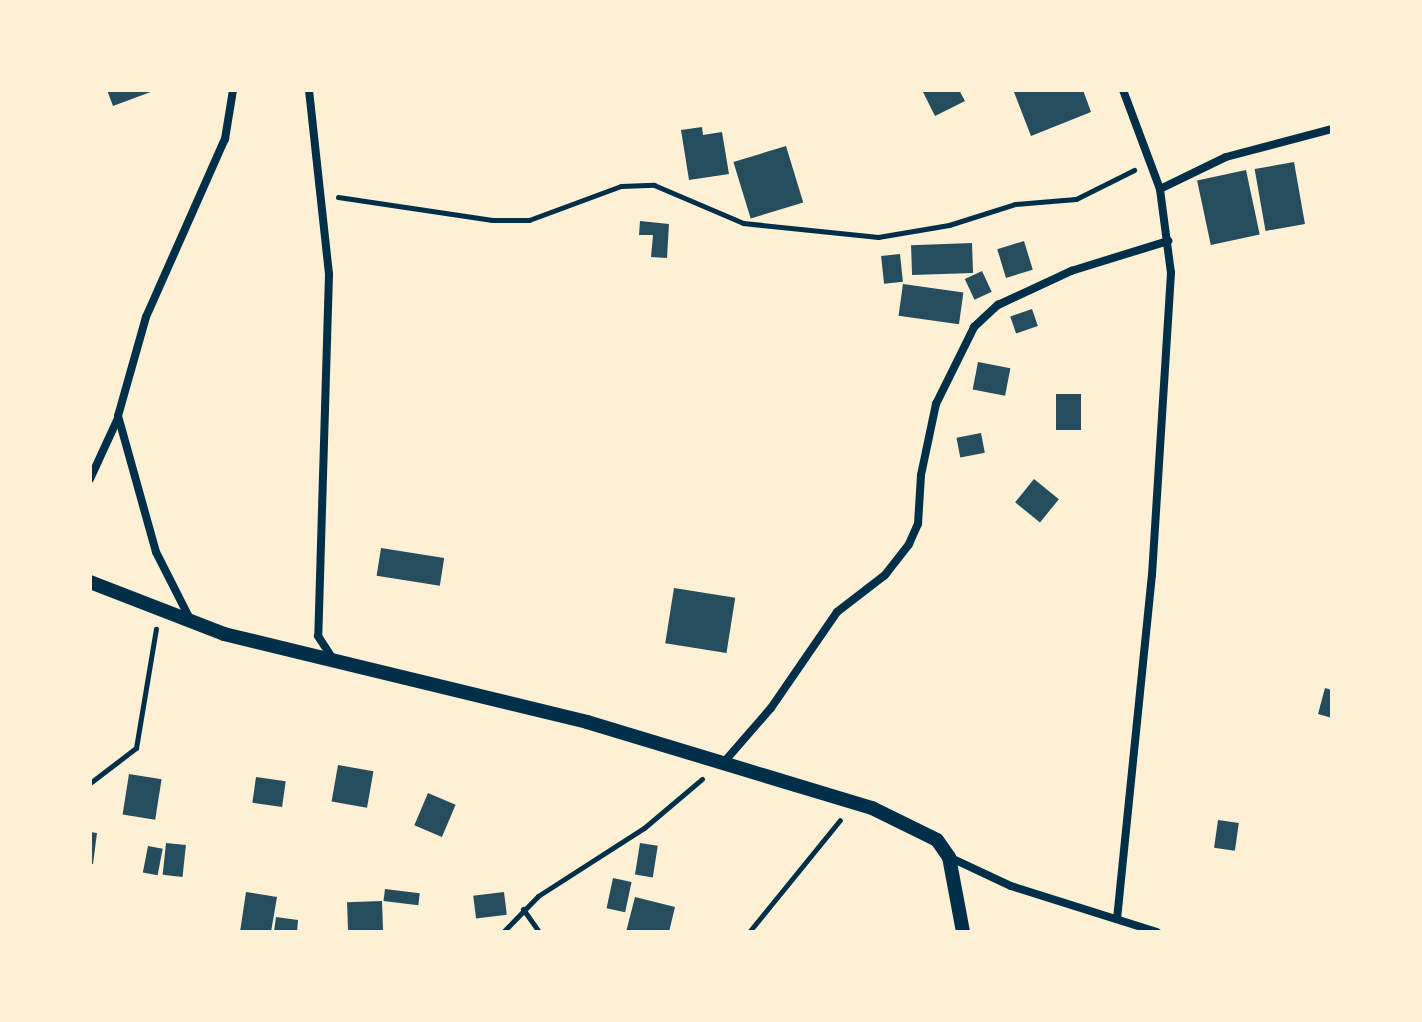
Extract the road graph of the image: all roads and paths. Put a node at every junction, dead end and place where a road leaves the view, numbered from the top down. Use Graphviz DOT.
graph roads {
  1 [pos="233,90"];
  2 [pos="309,90"];
  3 [pos="1123,90"];
  4 [pos="1332,129"];
  5 [pos="1149,160"];
  6 [pos="1160,189"];
  7 [pos="325,199"];
  8 [pos="1168,241"];
  9 [pos="118,416"];
  10 [pos="90,479"];
  11 [pos="90,582"];
  12 [pos="159,609"];
  13 [pos="191,621"];
  14 [pos="334,660"];
  15 [pos="724,762"];
  16 [pos="90,783"];
  17 [pos="858,803"];
  18 [pos="949,857"];
  19 [pos="523,909"];
  20 [pos="1117,919"];
  21 [pos="503,932"];
  22 [pos="539,932"];
  23 [pos="749,932"];
  24 [pos="963,932"];
  25 [pos="1157,932"];
  1 -- 9 [label="street"];
  2 -- 7 [label="street"];
  3 -- 5 [label="street"];
  4 -- 6 [label="street"];
  5 -- 6 [label="street"];
  5 -- 7 [label="path"];
  6 -- 8 [label="street"];
  7 -- 14 [label="street"];
  8 -- 15 [label="street"];
  8 -- 20 [label="street"];
  9 -- 10 [label="street"];
  9 -- 13 [label="street"];
  11 -- 12 [label="street"];
  12 -- 13 [label="street"];
  12 -- 16 [label="path"];
  13 -- 14 [label="street"];
  14 -- 15 [label="street"];
  15 -- 17 [label="street"];
  15 -- 19 [label="path"];
  17 -- 18 [label="street"];
  17 -- 23 [label="path"];
  18 -- 20 [label="street"];
  18 -- 24 [label="street"];
  19 -- 21 [label="path"];
  19 -- 22 [label="path"];
  20 -- 25 [label="street"];
}
